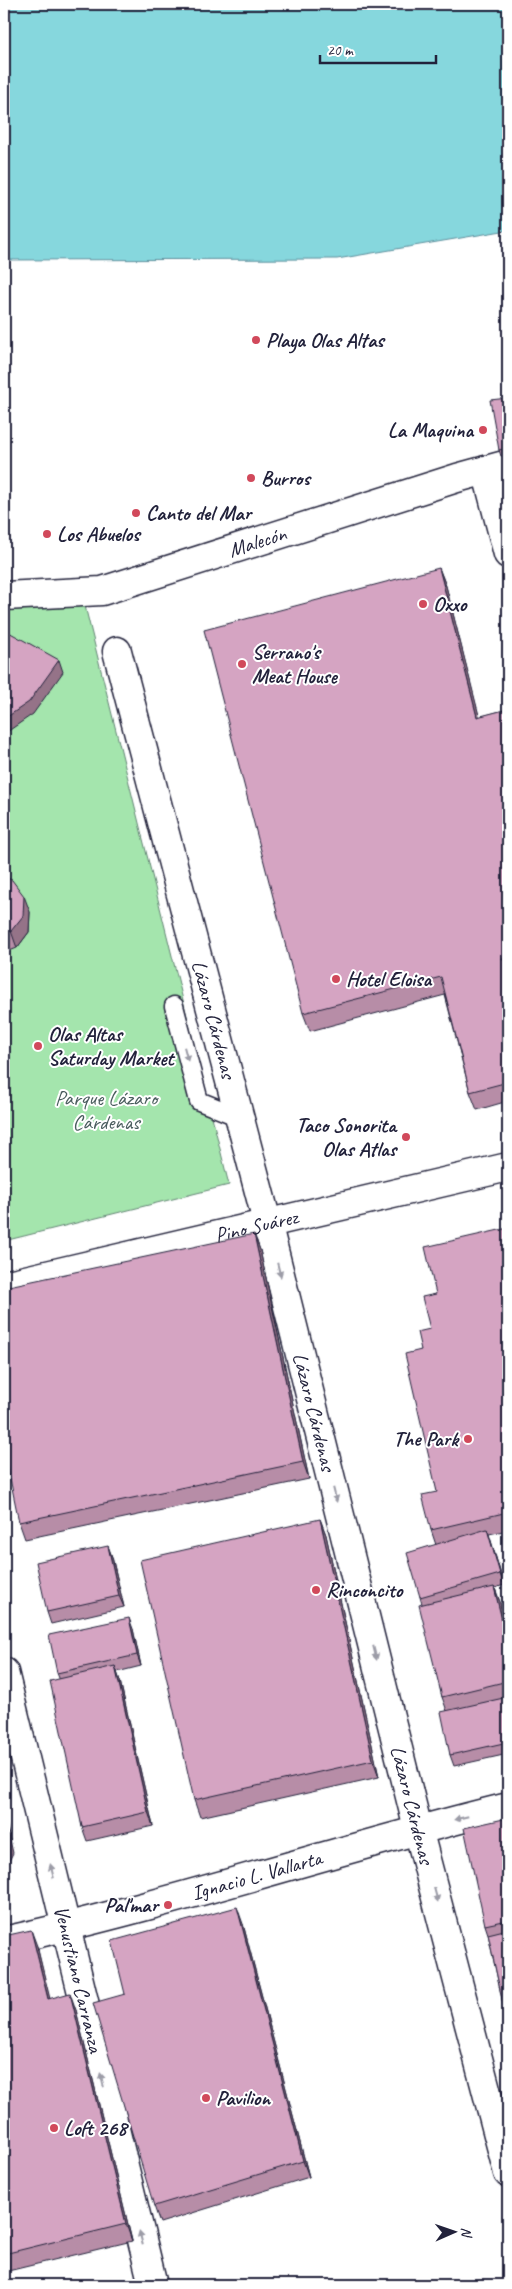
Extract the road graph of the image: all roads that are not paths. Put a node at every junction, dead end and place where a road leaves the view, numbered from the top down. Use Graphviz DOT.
graph roads {
  1 [pos="497,467"];
  2 [pos="508,554"];
  3 [pos="4,596"];
  4 [pos="117,652"];
  5 [pos="174,1006"];
  6 [pos="239,1117"];
  7 [pos="508,1167"];
  8 [pos="267,1222"];
  9 [pos="4,1285"];
  10 [pos="4,1672"];
  11 [pos="508,1807"];
  12 [pos="418,1828"];
  13 [pos="65,1928"];
  14 [pos="4,1941"];
  15 [pos="508,2173"];
  16 [pos="153,2285"];
  1 -- 2 [label="street"];
  1 -- 3 [label="street, Malecón"];
  4 -- 6 [label="street, Lázaro Cárdenas"];
  5 -- 6 [label="lane, one-way"];
  6 -- 8 [label="street, Lázaro Cárdenas"];
  7 -- 8 [label="street, Pino Suárez"];
  8 -- 9 [label="street, Pino Suárez"];
  8 -- 12 [label="street, Lázaro Cárdenas, one-way"];
  13 -- 10 [label="street, Venustiano Carranza, one-way"];
  11 -- 12 [label="street, Ignacio L. Vallarta, one-way"];
  12 -- 13 [label="street, Ignacio L. Vallarta"];
  12 -- 15 [label="street, Lázaro Cárdenas, one-way"];
  13 -- 14 [label="street, Ignacio L. Vallarta"];
  16 -- 13 [label="street, Venustiano Carranza, one-way"];
}
